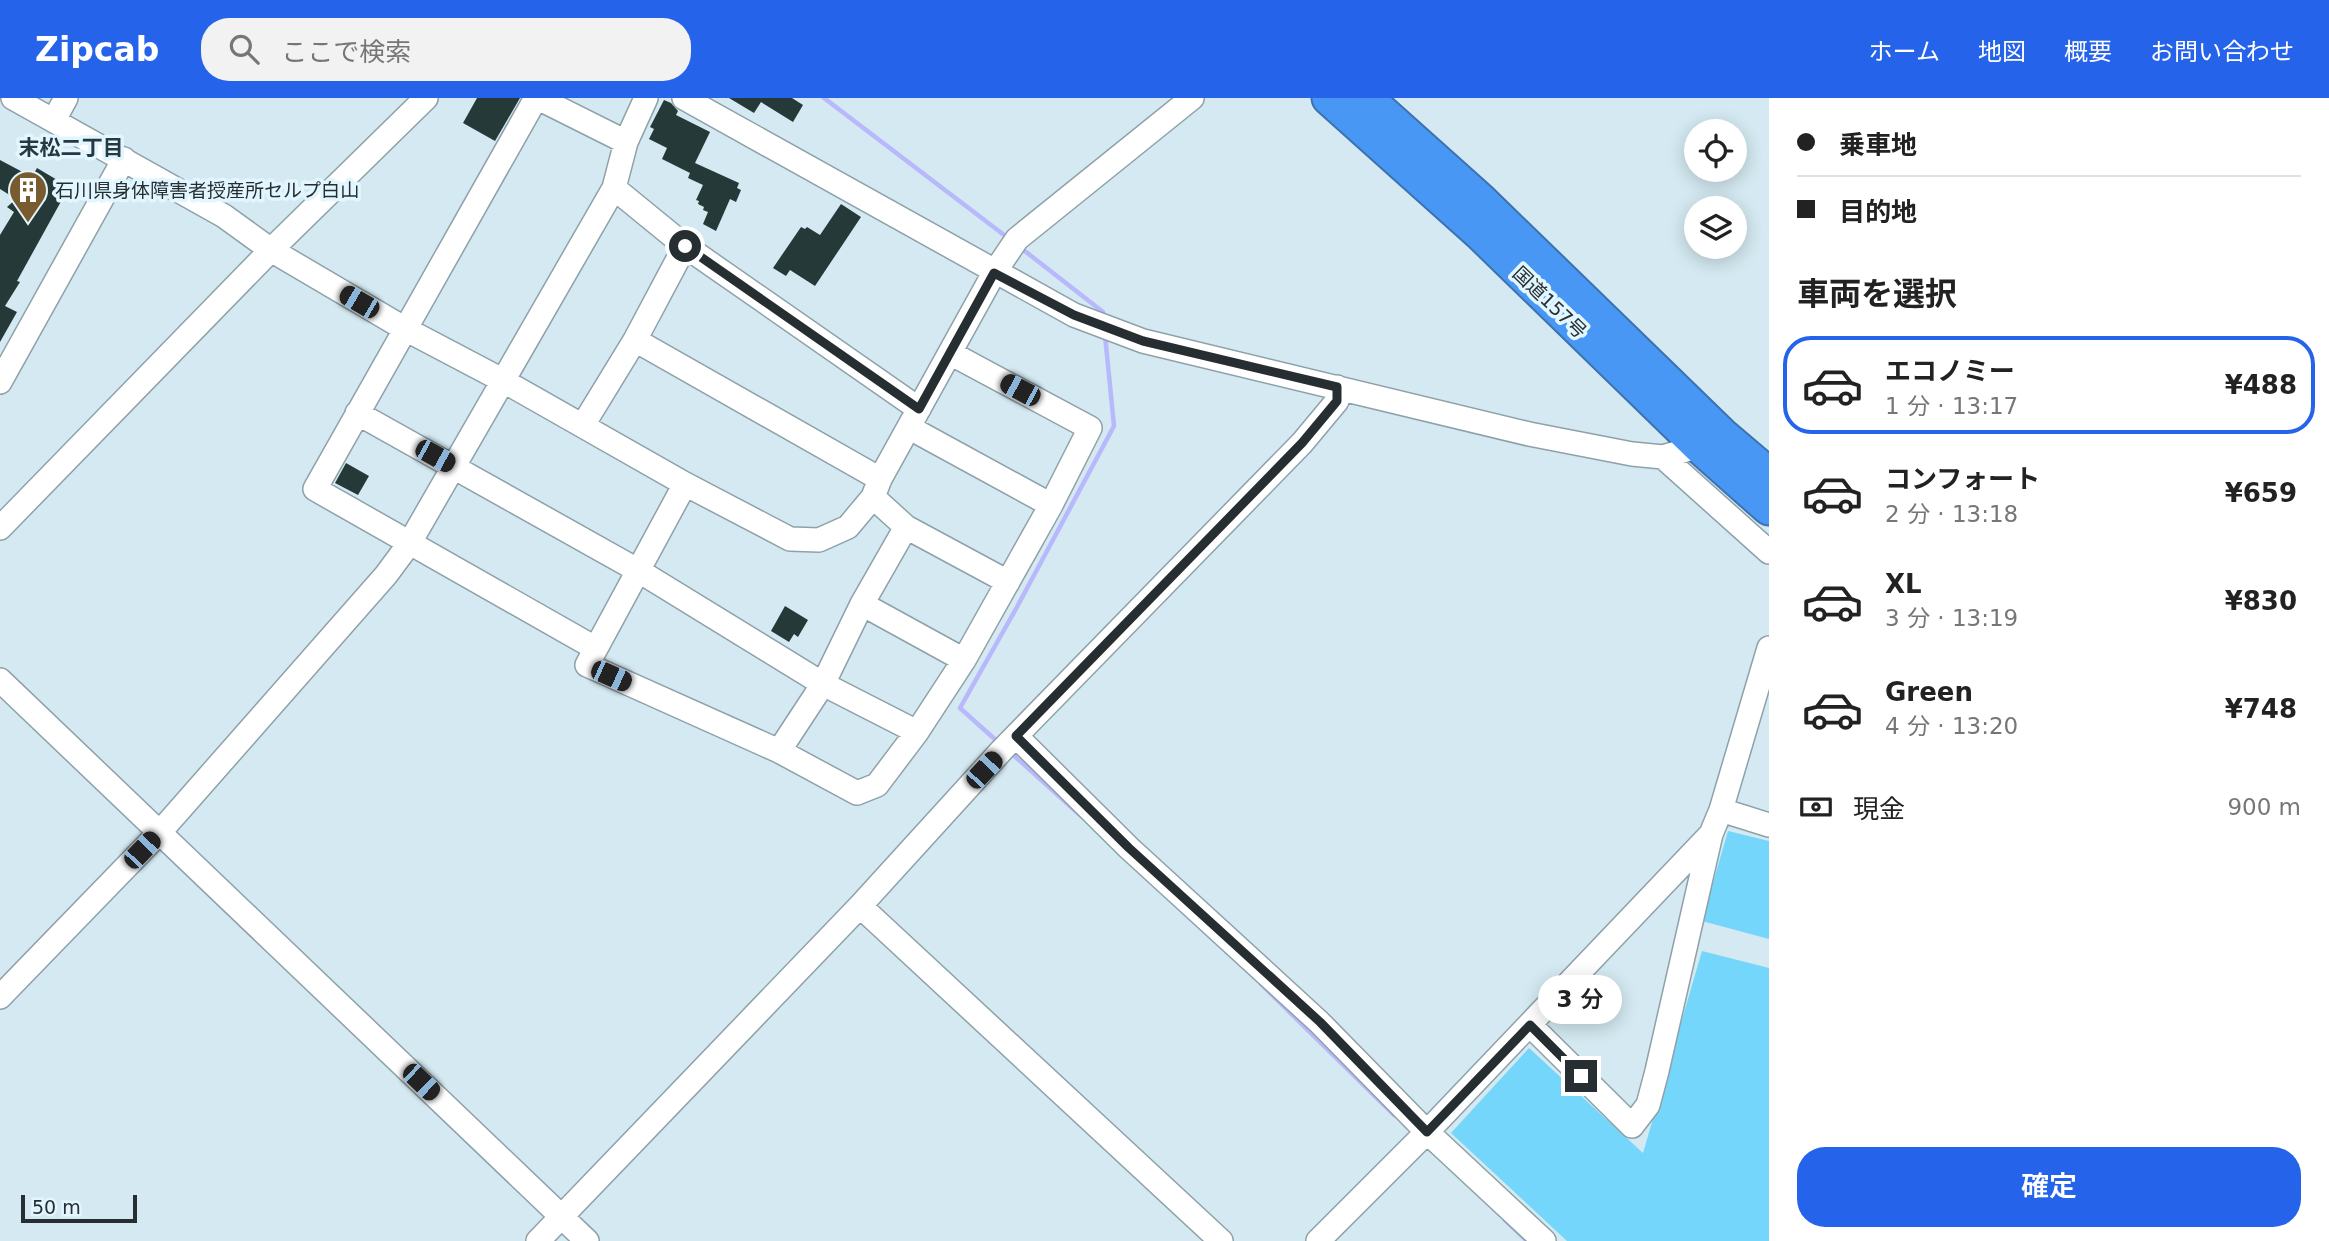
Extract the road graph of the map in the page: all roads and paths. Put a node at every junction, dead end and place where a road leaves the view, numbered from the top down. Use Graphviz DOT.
graph roads {
  1 [pos="13,98"];
  2 [pos="66,98"];
  3 [pos="426,98"];
  4 [pos="537,98"];
  5 [pos="646,98"];
  6 [pos="684,98"];
  7 [pos="1192,98"];
  8 [pos="1329,98"];
  9 [pos="1366,98"];
  10 [pos="54,120"];
  11 [pos="626,142"];
  12 [pos="124,159"];
  13 [pos="614,188"];
  14 [pos="685,246"];
  15 [pos="271,250"];
  16 [pos="994,273"];
  17 [pos="407,330"];
  18 [pos="635,340"];
  19 [pos="950,353"];
  20 [pos="502,380"];
  21 [pos="0,382"];
  22 [pos="1337,387"];
  23 [pos="357,413"];
  24 [pos="915,419"];
  25 [pos="583,425"];
  26 [pos="1699,446"];
  27 [pos="1663,457"];
  28 [pos="455,467"];
  29 [pos="1769,475"];
  30 [pos="685,484"];
  31 [pos="877,488"];
  32 [pos="1051,505"];
  33 [pos="1769,508"];
  34 [pos="906,527"];
  35 [pos="0,528"];
  36 [pos="409,544"];
  37 [pos="1769,552"];
  38 [pos="639,571"];
  39 [pos="1008,582"];
  40 [pos="862,604"];
  41 [pos="595,648"];
  42 [pos="1769,648"];
  43 [pos="964,660"];
  44 [pos="0,680"];
  45 [pos="823,684"];
  46 [pos="1759,714"];
  47 [pos="917,732"];
  48 [pos="1009,744"];
  49 [pos="779,751"];
  50 [pos="1721,810"];
  51 [pos="1769,825"];
  52 [pos="160,832"];
  53 [pos="1711,834"];
  54 [pos="860,906"];
  55 [pos="0,997"];
  56 [pos="1530,1025"];
  57 [pos="1422,1137"];
  58 [pos="561,1216"];
  59 [pos="538,1241"];
  60 [pos="587,1241"];
  61 [pos="1221,1241"];
  62 [pos="1318,1241"];
  63 [pos="1544,1241"];
  1 -- 10 [label="street"];
  2 -- 10 [label="street"];
  3 -- 15 [label="street"];
  4 -- 11 [label="street"];
  4 -- 17 [label="street"];
  5 -- 11 [label="street"];
  6 -- 16 [label="street"];
  7 -- 16 [label="street"];
  8 -- 26 [label="highway, 国道157号"];
  9 -- 29 [label="highway, 国道157号"];
  10 -- 12 [label="street"];
  11 -- 13 [label="street"];
  12 -- 15 [label="street"];
  12 -- 21 [label="street"];
  13 -- 14 [label="street"];
  13 -- 20 [label="street"];
  14 -- 18 [label="street"];
  14 -- 24 [label="street"];
  15 -- 17 [label="street"];
  15 -- 35 [label="street"];
  16 -- 19 [label="street"];
  16 -- 22 [label="street"];
  17 -- 20 [label="street"];
  17 -- 23 [label="street"];
  18 -- 25 [label="street"];
  18 -- 31 [label="street"];
  19 -- 24 [label="street"];
  19 -- 32 [label="street"];
  20 -- 25 [label="street"];
  20 -- 28 [label="street"];
  22 -- 27 [label="street"];
  22 -- 48 [label="street"];
  23 -- 28 [label="street"];
  23 -- 36 [label="street"];
  24 -- 31 [label="street"];
  24 -- 32 [label="street"];
  25 -- 30 [label="street"];
  26 -- 27 [label="street"];
  26 -- 33 [label="highway, 国道157号"];
  27 -- 37 [label="street"];
  28 -- 36 [label="street"];
  28 -- 38 [label="street"];
  30 -- 31 [label="street"];
  30 -- 38 [label="street"];
  31 -- 34 [label="street"];
  32 -- 39 [label="street"];
  34 -- 39 [label="street"];
  34 -- 40 [label="street"];
  36 -- 41 [label="street"];
  36 -- 52 [label="street"];
  38 -- 41 [label="street"];
  38 -- 45 [label="street"];
  39 -- 43 [label="street"];
  40 -- 43 [label="street"];
  40 -- 45 [label="street"];
  41 -- 49 [label="street"];
  42 -- 46 [label="street"];
  43 -- 47 [label="street"];
  44 -- 52 [label="street"];
  45 -- 47 [label="street"];
  45 -- 49 [label="street"];
  46 -- 50 [label="street"];
  47 -- 49 [label="street"];
  48 -- 54 [label="street"];
  48 -- 57 [label="street"];
  50 -- 51 [label="street"];
  50 -- 53 [label="street"];
  52 -- 55 [label="street"];
  52 -- 58 [label="street"];
  53 -- 56 [label="street"];
  53 -- 56 [label="street"];
  54 -- 58 [label="street"];
  54 -- 61 [label="street"];
  56 -- 57 [label="street"];
  57 -- 62 [label="street"];
  57 -- 63 [label="street"];
  58 -- 59 [label="street"];
  58 -- 60 [label="street"];
}
